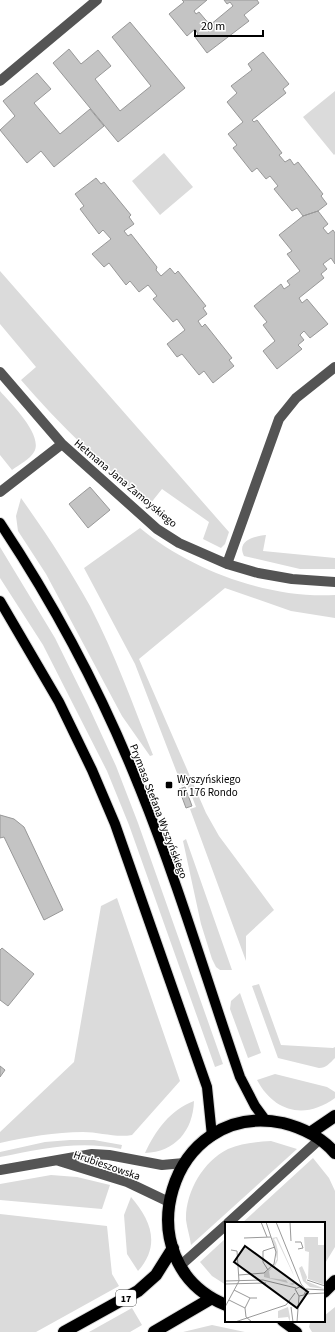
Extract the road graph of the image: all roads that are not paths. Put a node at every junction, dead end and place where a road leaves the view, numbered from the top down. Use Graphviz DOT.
graph roads {
  1 [pos="96,0"];
  2 [pos="0,80"];
  3 [pos="335,367"];
  4 [pos="0,372"];
  5 [pos="62,444"];
  6 [pos="0,492"];
  7 [pos="0,523"];
  8 [pos="227,564"];
  9 [pos="335,582"];
  10 [pos="0,601"];
  11 [pos="335,1116"];
  12 [pos="266,1121"];
  13 [pos="212,1136"];
  14 [pos="315,1136"];
  15 [pos="335,1153"];
  16 [pos="59,1161"];
  17 [pos="184,1163"];
  18 [pos="0,1170"];
  19 [pos="169,1202"];
  20 [pos="229,1222"];
  21 [pos="225,1226"];
  22 [pos="173,1248"];
  23 [pos="181,1266"];
  24 [pos="335,1281"];
  25 [pos="325,1291"];
  26 [pos="212,1298"];
  27 [pos="225,1304"];
  28 [pos="283,1322"];
  29 [pos="64,1332"];
  30 [pos="154,1332"];
  31 [pos="297,1332"];
  1 -- 2 [label="street"];
  3 -- 8 [label="street"];
  4 -- 5 [label="street, Hetmana Jana Zamoyskiego"];
  5 -- 6 [label="street"];
  5 -- 8 [label="street, Hetmana Jana Zamoyskiego"];
  7 -- 12 [label="main road, Prymasa Stefana Wyszyńskiego"];
  8 -- 9 [label="street, Hetmana Jana Zamoyskiego"];
  10 -- 13 [label="main road"];
  11 -- 14 [label="highway"];
  12 -- 13 [label="highway"];
  12 -- 14 [label="highway"];
  13 -- 17 [label="highway"];
  14 -- 15 [label="highway"];
  14 -- 20 [label="street"];
  16 -- 17 [label="street, Hrubieszowska"];
  16 -- 18 [label="street, Hrubieszowska"];
  16 -- 19 [label="street, Hrubieszowska"];
  17 -- 19 [label="highway"];
  19 -- 22 [label="highway"];
  21 -- 23 [label="street"];
  22 -- 23 [label="highway"];
  22 -- 29 [label="highway, 17"];
  23 -- 26 [label="highway"];
  24 -- 25 [label="highway"];
  26 -- 27 [label="highway"];
  26 -- 30 [label="highway"];
  28 -- 31 [label="main road"];
}
